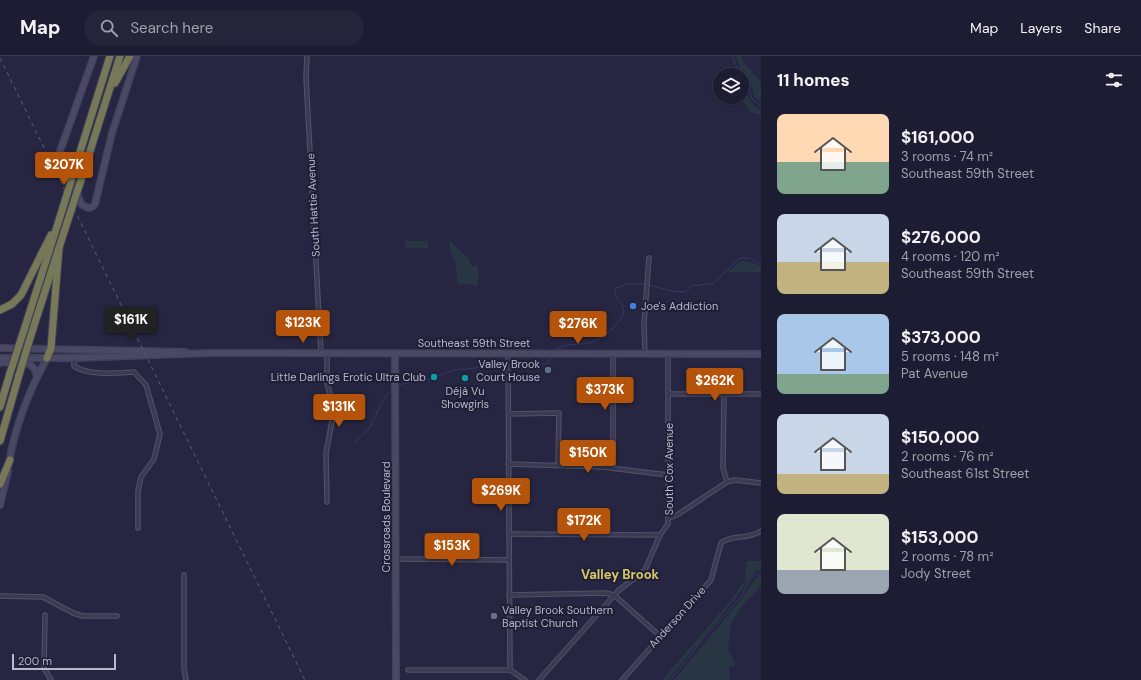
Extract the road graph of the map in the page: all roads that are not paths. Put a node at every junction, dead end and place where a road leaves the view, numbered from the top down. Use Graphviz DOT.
graph roads {
  1 [pos="94,56"];
  2 [pos="105,56"];
  3 [pos="110,56"];
  4 [pos="120,56"];
  5 [pos="130,56"];
  6 [pos="137,56"];
  7 [pos="308,56"];
  8 [pos="101,87"];
  9 [pos="108,95"];
  10 [pos="60,217"];
  11 [pos="59,248"];
  12 [pos="649,258"];
  13 [pos="0,310"];
  14 [pos="0,348"];
  15 [pos="50,348"];
  16 [pos="210,353"];
  17 [pos="324,353"];
  18 [pos="395,353"];
  19 [pos="508,353"];
  20 [pos="613,354"];
  21 [pos="645,354"];
  22 [pos="668,354"];
  23 [pos="761,354"];
  24 [pos="0,358"];
  25 [pos="47,358"];
  26 [pos="74,358"];
  27 [pos="0,363"];
  28 [pos="37,377"];
  29 [pos="669,394"];
  30 [pos="724,394"];
  31 [pos="761,394"];
  32 [pos="0,406"];
  33 [pos="509,414"];
  34 [pos="0,441"];
  35 [pos="10,460"];
  36 [pos="508,464"];
  37 [pos="558,465"];
  38 [pos="613,468"];
  39 [pos="668,474"];
  40 [pos="727,482"];
  41 [pos="761,482"];
  42 [pos="0,484"];
  43 [pos="327,502"];
  44 [pos="0,505"];
  45 [pos="669,518"];
  46 [pos="138,528"];
  47 [pos="761,531"];
  48 [pos="508,534"];
  49 [pos="660,535"];
  50 [pos="396,559"];
  51 [pos="508,560"];
  52 [pos="184,575"];
  53 [pos="509,595"];
  54 [pos="614,595"];
  55 [pos="0,596"];
  56 [pos="45,615"];
  57 [pos="117,616"];
  58 [pos="660,636"];
  59 [pos="408,670"];
  60 [pos="510,670"];
  61 [pos="51,680"];
  62 [pos="186,680"];
  63 [pos="396,680"];
  64 [pos="524,680"];
  65 [pos="539,680"];
  66 [pos="622,680"];
  1 -- 6 [label="main road"];
  2 -- 8 [label="highway"];
  3 -- 8 [label="highway"];
  4 -- 9 [label="highway"];
  5 -- 9 [label="highway"];
  7 -- 17 [label="street, South Hattie Avenue"];
  8 -- 10 [label="highway, bridge"];
  9 -- 11 [label="highway, bridge"];
  10 -- 13 [label="highway"];
  10 -- 32 [label="highway, bridge"];
  11 -- 15 [label="highway"];
  11 -- 34 [label="highway, bridge"];
  12 -- 21 [label="street"];
  14 -- 15 [label="main road, Southeast 59th Street"];
  15 -- 16 [label="main road, Southeast 59th Street"];
  15 -- 25 [label="highway"];
  16 -- 17 [label="main road, Southeast 59th Street"];
  16 -- 26 [label="main road, Southeast 59th Street"];
  17 -- 18 [label="main road, Southeast 59th Street"];
  17 -- 43 [label="street, South Hattie Avenue"];
  18 -- 19 [label="main road, Southeast 59th Street"];
  18 -- 50 [label="main road, Crossroads Boulevard"];
  19 -- 20 [label="main road, Southeast 59th Street"];
  19 -- 33 [label="street"];
  20 -- 21 [label="main road, Southeast 59th Street"];
  20 -- 38 [label="street"];
  21 -- 22 [label="main road, Southeast 59th Street"];
  22 -- 23 [label="main road, Southeast 59th Street"];
  22 -- 29 [label="street, South Cox Avenue"];
  24 -- 25 [label="main road, Southeast 59th Street"];
  25 -- 26 [label="main road, Southeast 59th Street"];
  25 -- 28 [label="main road"];
  26 -- 46 [label="street"];
  27 -- 28 [label="main road"];
  28 -- 35 [label="main road"];
  29 -- 30 [label="street"];
  29 -- 39 [label="street, South Cox Avenue"];
  30 -- 31 [label="street"];
  30 -- 40 [label="street"];
  33 -- 36 [label="street"];
  33 -- 37 [label="street"];
  35 -- 42 [label="highway"];
  35 -- 44 [label="main road"];
  36 -- 37 [label="street"];
  36 -- 48 [label="street"];
  37 -- 38 [label="street"];
  38 -- 39 [label="street"];
  39 -- 45 [label="street, South Cox Avenue"];
  40 -- 41 [label="street"];
  40 -- 45 [label="street"];
  45 -- 49 [label="street, South Cox Avenue"];
  47 -- 58 [label="street, Anderson Drive"];
  48 -- 49 [label="street"];
  48 -- 51 [label="street"];
  49 -- 54 [label="street, South Cox Avenue"];
  50 -- 51 [label="street"];
  50 -- 63 [label="main road, Crossroads Boulevard"];
  51 -- 53 [label="street"];
  52 -- 62 [label="street"];
  53 -- 54 [label="street"];
  53 -- 60 [label="street"];
  54 -- 58 [label="street"];
  54 -- 65 [label="street, South Cox Avenue"];
  55 -- 57 [label="street"];
  56 -- 61 [label="street"];
  58 -- 66 [label="street, Anderson Drive"];
  59 -- 60 [label="street"];
  60 -- 64 [label="street"];
}
